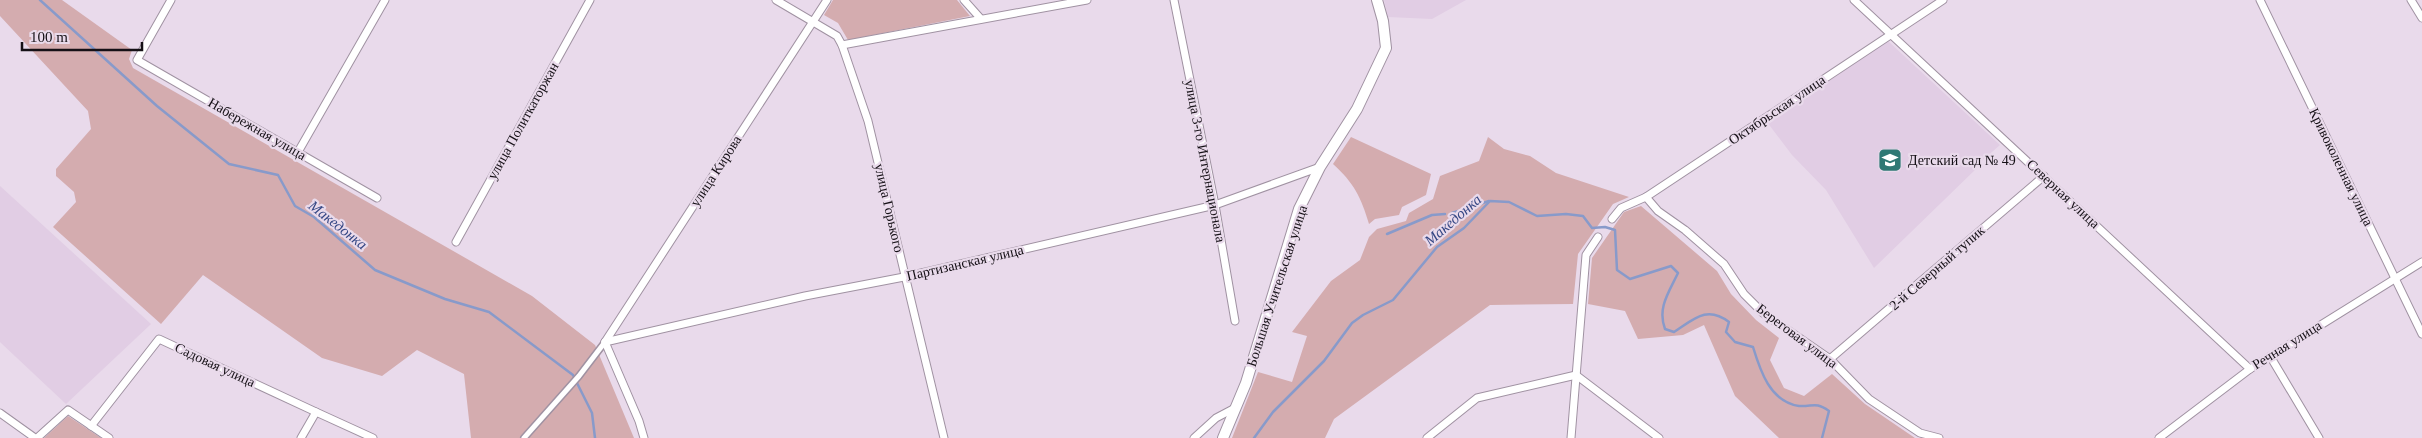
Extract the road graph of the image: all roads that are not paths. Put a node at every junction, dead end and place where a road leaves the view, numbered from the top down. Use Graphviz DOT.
graph roads {
  1 [pos="171,0"];
  2 [pos="385,0"];
  3 [pos="590,0"];
  4 [pos="776,0"];
  5 [pos="827,0"];
  6 [pos="964,0"];
  7 [pos="1087,0"];
  8 [pos="1174,0"];
  9 [pos="1376,0"];
  10 [pos="1854,0"];
  11 [pos="1943,0"];
  12 [pos="2260,0"];
  13 [pos="2410,0"];
  14 [pos="2422,18"];
  15 [pos="981,19"];
  16 [pos="814,22"];
  17 [pos="1891,33"];
  18 [pos="842,45"];
  19 [pos="298,152"];
  20 [pos="1320,167"];
  21 [pos="2044,176"];
  22 [pos="1646,197"];
  23 [pos="377,198"];
  24 [pos="1215,205"];
  25 [pos="1612,219"];
  26 [pos="1598,237"];
  27 [pos="456,242"];
  28 [pos="2422,262"];
  29 [pos="904,277"];
  30 [pos="2395,278"];
  31 [pos="1234,321"];
  32 [pos="2422,334"];
  33 [pos="605,342"];
  34 [pos="2270,356"];
  35 [pos="1830,360"];
  36 [pos="2250,369"];
  37 [pos="1576,375"];
  38 [pos="1235,408"];
  39 [pos="316,412"];
  40 [pos="0,413"];
  41 [pos="91,426"];
  42 [pos="36,438"];
  43 [pos="109,438"];
  44 [pos="301,438"];
  45 [pos="373,438"];
  46 [pos="524,438"];
  47 [pos="644,438"];
  48 [pos="944,438"];
  49 [pos="1194,438"];
  50 [pos="1223,438"];
  51 [pos="1427,438"];
  52 [pos="1571,438"];
  53 [pos="1659,438"];
  54 [pos="1939,438"];
  55 [pos="2159,438"];
  56 [pos="2319,438"];
  1 -- 19 [label="street, Набережная улица"];
  2 -- 19 [label="street"];
  3 -- 27 [label="street, улица Политкаторжан"];
  4 -- 16 [label="street, улица Горького"];
  5 -- 16 [label="street, улица Кирова"];
  6 -- 15 [label="street"];
  7 -- 15 [label="street"];
  8 -- 24 [label="street, улица 3-го Интернационала"];
  9 -- 20 [label="main road, Большая Учительская улица"];
  10 -- 17 [label="street, Северная улица"];
  11 -- 17 [label="street, Октябрьская улица"];
  12 -- 30 [label="street, Кривоколенная улица"];
  13 -- 14 [label="street"];
  15 -- 18 [label="street"];
  16 -- 18 [label="street, улица Горького"];
  16 -- 33 [label="street, улица Кирова"];
  17 -- 21 [label="street, Северная улица"];
  17 -- 22 [label="street, Октябрьская улица"];
  18 -- 29 [label="street, улица Горького"];
  19 -- 23 [label="street, Набережная улица"];
  20 -- 24 [label="street, Партизанская улица"];
  20 -- 38 [label="main road, Большая Учительская улица"];
  21 -- 35 [label="street, 2-й Северный тупик"];
  21 -- 36 [label="street, Северная улица"];
  22 -- 25 [label="street, Октябрьская улица"];
  22 -- 35 [label="street, Береговая улица"];
  24 -- 29 [label="street, Партизанская улица"];
  24 -- 31 [label="street, улица 3-го Интернационала"];
  26 -- 37 [label="street"];
  28 -- 30 [label="street, Речная улица"];
  29 -- 33 [label="street, Партизанская улица"];
  29 -- 48 [label="street, улица Горького"];
  30 -- 32 [label="street, Кривоколенная улица"];
  30 -- 34 [label="street, Речная улица"];
  33 -- 46 [label="street"];
  33 -- 47 [label="street"];
  34 -- 36 [label="street, Речная улица"];
  34 -- 56 [label="street"];
  35 -- 54 [label="street, Береговая улица"];
  36 -- 55 [label="street, Речная улица"];
  37 -- 51 [label="street"];
  37 -- 52 [label="street"];
  37 -- 53 [label="street"];
  38 -- 49 [label="street"];
  38 -- 50 [label="main road, Большая Учительская улица"];
  39 -- 41 [label="street, Садовая улица"];
  39 -- 44 [label="street"];
  39 -- 45 [label="street"];
  40 -- 42 [label="street"];
  41 -- 42 [label="street"];
  41 -- 43 [label="street"];
}
